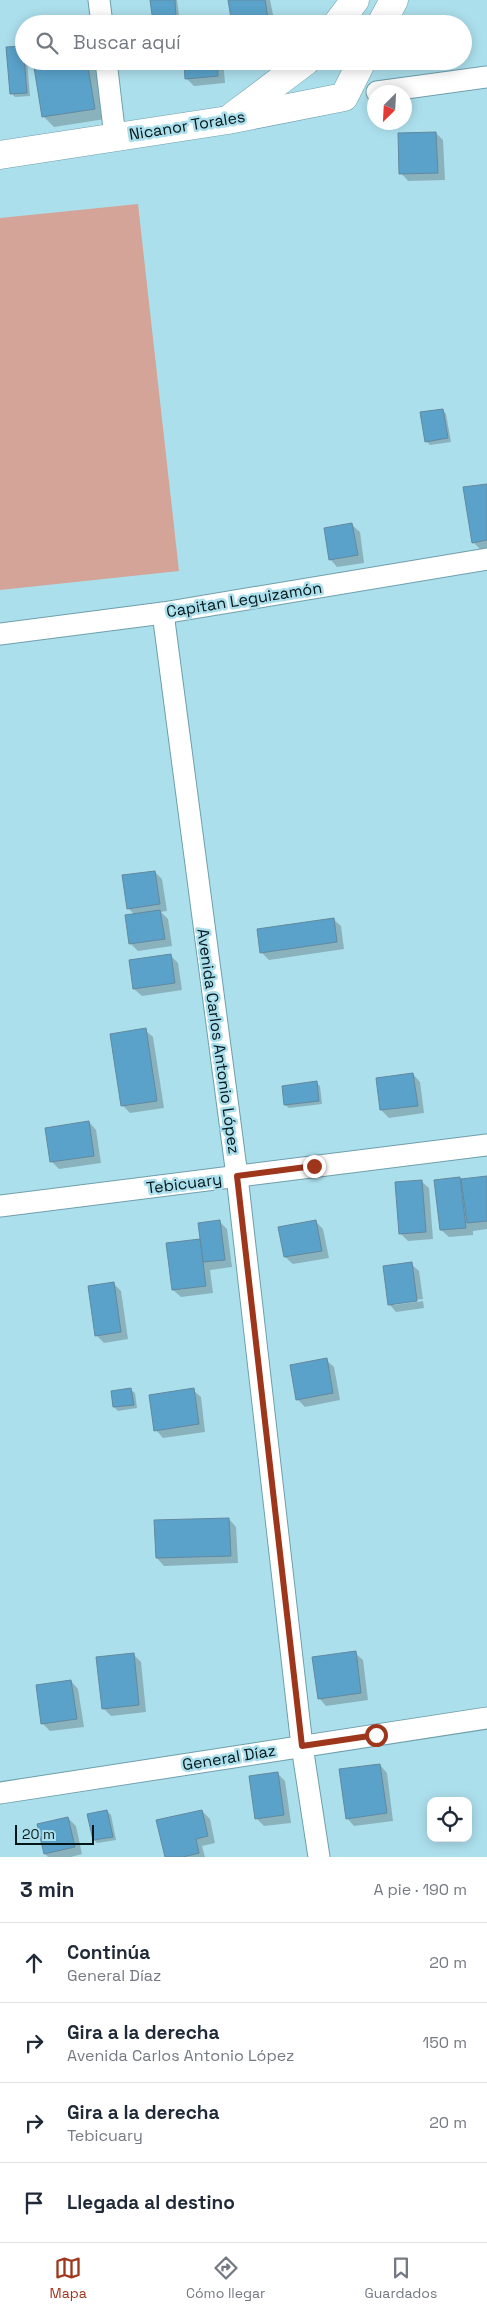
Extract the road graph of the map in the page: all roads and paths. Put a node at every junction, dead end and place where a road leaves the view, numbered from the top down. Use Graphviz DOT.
graph roads {
  1 [pos="99,0"];
  2 [pos="355,0"];
  3 [pos="394,0"];
  4 [pos="101,15"];
  5 [pos="343,15"];
  6 [pos="386,15"];
  7 [pos="107,70"];
  8 [pos="294,70"];
  9 [pos="358,70"];
  10 [pos="487,78"];
  11 [pos="412,88"];
  12 [pos="367,94"];
  13 [pos="344,97"];
  14 [pos="228,120"];
  15 [pos="116,137"];
  16 [pos="0,155"];
  17 [pos="487,559"];
  18 [pos="163,613"];
  19 [pos="0,634"];
  20 [pos="487,1145"];
  21 [pos="237,1176"];
  22 [pos="0,1206"];
  23 [pos="487,1718"];
  24 [pos="302,1746"];
  25 [pos="0,1793"];
  26 [pos="319,1857"];
  1 -- 4 [label="street"];
  2 -- 5 [label="street"];
  3 -- 6 [label="street"];
  7 -- 15 [label="street"];
  8 -- 14 [label="street"];
  9 -- 13 [label="street"];
  10 -- 11 [label="street, Nicanor Torales"];
  12 -- 13 [label="street, Nicanor Torales"];
  13 -- 14 [label="street, Nicanor Torales"];
  14 -- 15 [label="street, Nicanor Torales"];
  15 -- 16 [label="street, Nicanor Torales"];
  17 -- 18 [label="street, Capitan Leguizamón"];
  18 -- 19 [label="street, Capitan Leguizamón"];
  18 -- 21 [label="street, Avenida Carlos Antonio López"];
  20 -- 21 [label="street, Tebicuary"];
  21 -- 22 [label="street, Tebicuary"];
  21 -- 24 [label="street, Avenida Carlos Antonio López"];
  23 -- 24 [label="street, General Díaz"];
  24 -- 25 [label="street, General Díaz"];
  24 -- 26 [label="street, Avenida Carlos Antonio López"];
}
